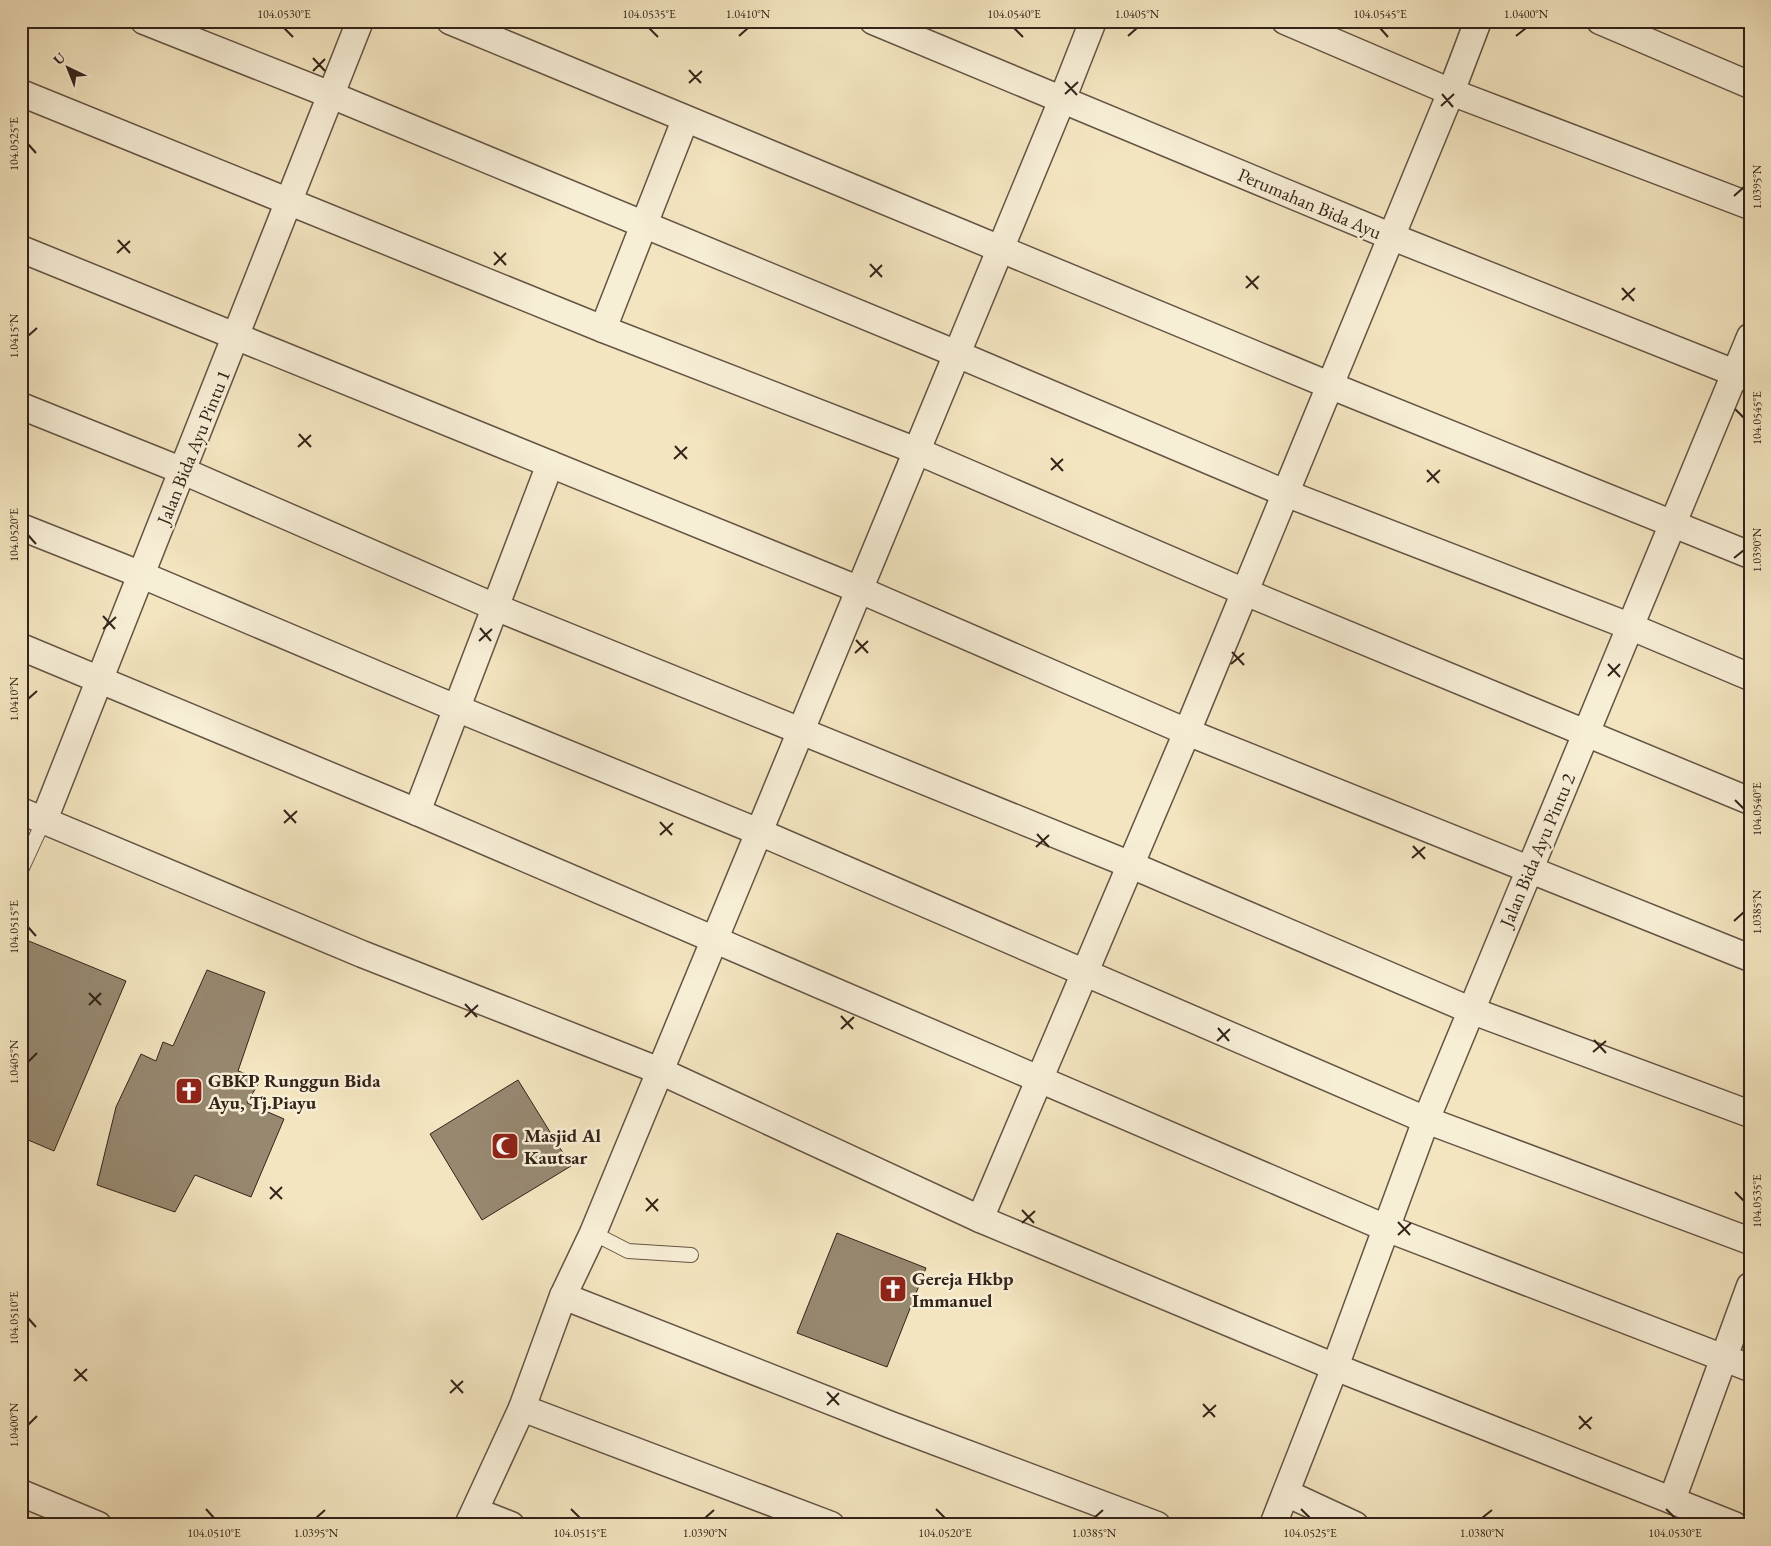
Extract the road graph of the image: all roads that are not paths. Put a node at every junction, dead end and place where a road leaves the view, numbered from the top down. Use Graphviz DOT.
graph roads {
  1 [pos="144,21"];
  2 [pos="360,21"];
  3 [pos="450,21"];
  4 [pos="873,21"];
  5 [pos="1093,21"];
  6 [pos="1285,21"];
  7 [pos="1478,21"];
  8 [pos="1600,21"];
  9 [pos="1750,85"];
  10 [pos="1451,92"];
  11 [pos="21,93"];
  12 [pos="331,95"];
  13 [pos="1062,100"];
  14 [pos="685,120"];
  15 [pos="290,202"];
  16 [pos="1750,206"];
  17 [pos="644,225"];
  18 [pos="1390,236"];
  19 [pos="1000,248"];
  20 [pos="21,249"];
  21 [pos="603,329"];
  22 [pos="237,336"];
  23 [pos="1750,337"];
  24 [pos="957,354"];
  25 [pos="1742,376"];
  26 [pos="1329,385"];
  27 [pos="21,406"];
  28 [pos="917,451"];
  29 [pos="550,464"];
  30 [pos="183,471"];
  31 [pos="1285,493"];
  32 [pos="1672,524"];
  33 [pos="21,527"];
  34 [pos="1750,556"];
  35 [pos="142,575"];
  36 [pos="860,590"];
  37 [pos="1244,592"];
  38 [pos="495,607"];
  39 [pos="1629,626"];
  40 [pos="21,647"];
  41 [pos="1750,677"];
  42 [pos="100,679"];
  43 [pos="456,708"];
  44 [pos="801,731"];
  45 [pos="1187,732"];
  46 [pos="1585,733"];
  47 [pos="1750,801"];
  48 [pos="417,812"];
  49 [pos="33,816"];
  50 [pos="759,832"];
  51 [pos="1130,865"];
  52 [pos="21,870"];
  53 [pos="1528,870"];
  54 [pos="714,940"];
  55 [pos="1750,958"];
  56 [pos="1085,973"];
  57 [pos="1470,1010"];
  58 [pos="660,1071"];
  59 [pos="1040,1078"];
  60 [pos="1750,1114"];
  61 [pos="1426,1120"];
  62 [pos="980,1219"];
  63 [pos="1386,1228"];
  64 [pos="593,1233"];
  65 [pos="1750,1241"];
  66 [pos="691,1255"];
  67 [pos="1750,1286"];
  68 [pos="564,1296"];
  69 [pos="1724,1358"];
  70 [pos="1335,1367"];
  71 [pos="1750,1368"];
  72 [pos="522,1408"];
  73 [pos="21,1493"];
  74 [pos="1286,1493"];
  75 [pos="1672,1500"];
  76 [pos="472,1518"];
  77 [pos="98,1525"];
  78 [pos="512,1525"];
  79 [pos="831,1525"];
  80 [pos="1157,1525"];
  81 [pos="1273,1525"];
  82 [pos="1355,1525"];
  83 [pos="1734,1525"];
  1 -- 12 [label="street"];
  2 -- 12 [label="street, Jalan Bida Ayu Pintu 1"];
  3 -- 14 [label="street"];
  4 -- 13 [label="street, Perumahan Bida Ayu"];
  5 -- 13 [label="street"];
  6 -- 10 [label="street"];
  7 -- 10 [label="street"];
  8 -- 9 [label="street"];
  10 -- 16 [label="street"];
  10 -- 18 [label="street"];
  11 -- 15 [label="street"];
  12 -- 15 [label="street, Jalan Bida Ayu Pintu 1"];
  12 -- 17 [label="street"];
  13 -- 18 [label="street, Perumahan Bida Ayu"];
  13 -- 19 [label="street"];
  14 -- 17 [label="street"];
  14 -- 19 [label="street"];
  15 -- 21 [label="street"];
  15 -- 22 [label="street, Jalan Bida Ayu Pintu 1"];
  17 -- 21 [label="street"];
  17 -- 24 [label="street"];
  18 -- 25 [label="street, Perumahan Bida Ayu"];
  18 -- 26 [label="street"];
  19 -- 24 [label="street"];
  19 -- 26 [label="street"];
  20 -- 22 [label="street"];
  21 -- 28 [label="street"];
  22 -- 29 [label="street"];
  22 -- 30 [label="street, Jalan Bida Ayu Pintu 1"];
  23 -- 25 [label="street, Jalan Bida Ayu Pintu 2"];
  24 -- 28 [label="street"];
  24 -- 31 [label="street"];
  25 -- 32 [label="street, Jalan Bida Ayu Pintu 2"];
  26 -- 31 [label="street"];
  26 -- 32 [label="street"];
  27 -- 30 [label="street"];
  28 -- 36 [label="street"];
  28 -- 37 [label="street"];
  29 -- 36 [label="street"];
  29 -- 38 [label="street"];
  30 -- 35 [label="street, Jalan Bida Ayu Pintu 1"];
  30 -- 38 [label="street"];
  31 -- 37 [label="street"];
  31 -- 39 [label="street"];
  32 -- 34 [label="street"];
  32 -- 39 [label="street, Jalan Bida Ayu Pintu 2"];
  33 -- 35 [label="street"];
  35 -- 42 [label="street, Jalan Bida Ayu Pintu 1"];
  35 -- 43 [label="street"];
  36 -- 44 [label="street"];
  36 -- 45 [label="street"];
  37 -- 45 [label="street"];
  37 -- 46 [label="street"];
  38 -- 43 [label="street"];
  38 -- 44 [label="street"];
  39 -- 41 [label="street"];
  39 -- 46 [label="street, Jalan Bida Ayu Pintu 2"];
  40 -- 42 [label="street"];
  42 -- 48 [label="street"];
  42 -- 49 [label="street, Jalan Bida Ayu Pintu 1"];
  43 -- 48 [label="street"];
  43 -- 50 [label="street"];
  44 -- 50 [label="street"];
  44 -- 51 [label="street"];
  45 -- 51 [label="street"];
  45 -- 53 [label="street"];
  46 -- 47 [label="street"];
  46 -- 53 [label="street, Jalan Bida Ayu Pintu 2"];
  48 -- 54 [label="street"];
  49 -- 52 [label="lane, Jalan Bida Ayu Pintu 1"];
  49 -- 58 [label="street"];
  50 -- 54 [label="street"];
  50 -- 56 [label="street"];
  51 -- 56 [label="street"];
  51 -- 57 [label="street"];
  53 -- 55 [label="street"];
  53 -- 57 [label="street, Jalan Bida Ayu Pintu 2"];
  54 -- 58 [label="street"];
  54 -- 59 [label="street"];
  56 -- 59 [label="street"];
  56 -- 61 [label="street"];
  57 -- 60 [label="street"];
  57 -- 61 [label="street, Jalan Bida Ayu Pintu 2"];
  58 -- 62 [label="street"];
  58 -- 64 [label="street"];
  59 -- 62 [label="street"];
  59 -- 63 [label="street"];
  61 -- 63 [label="street, Jalan Bida Ayu Pintu 2"];
  61 -- 65 [label="street"];
  62 -- 70 [label="street"];
  63 -- 69 [label="street"];
  63 -- 70 [label="street, Jalan Bida Ayu Pintu 2"];
  64 -- 66 [label="lane"];
  64 -- 68 [label="street"];
  67 -- 69 [label="street"];
  68 -- 72 [label="street"];
  68 -- 80 [label="street"];
  69 -- 71 [label="street"];
  69 -- 75 [label="street"];
  70 -- 74 [label="street, Jalan Bida Ayu Pintu 2"];
  70 -- 75 [label="street"];
  72 -- 76 [label="street"];
  72 -- 79 [label="street"];
  73 -- 77 [label="street"];
  74 -- 81 [label="street, Jalan Bida Ayu Pintu 2"];
  74 -- 82 [label="street"];
  75 -- 83 [label="street"];
  76 -- 78 [label="street"];
}
